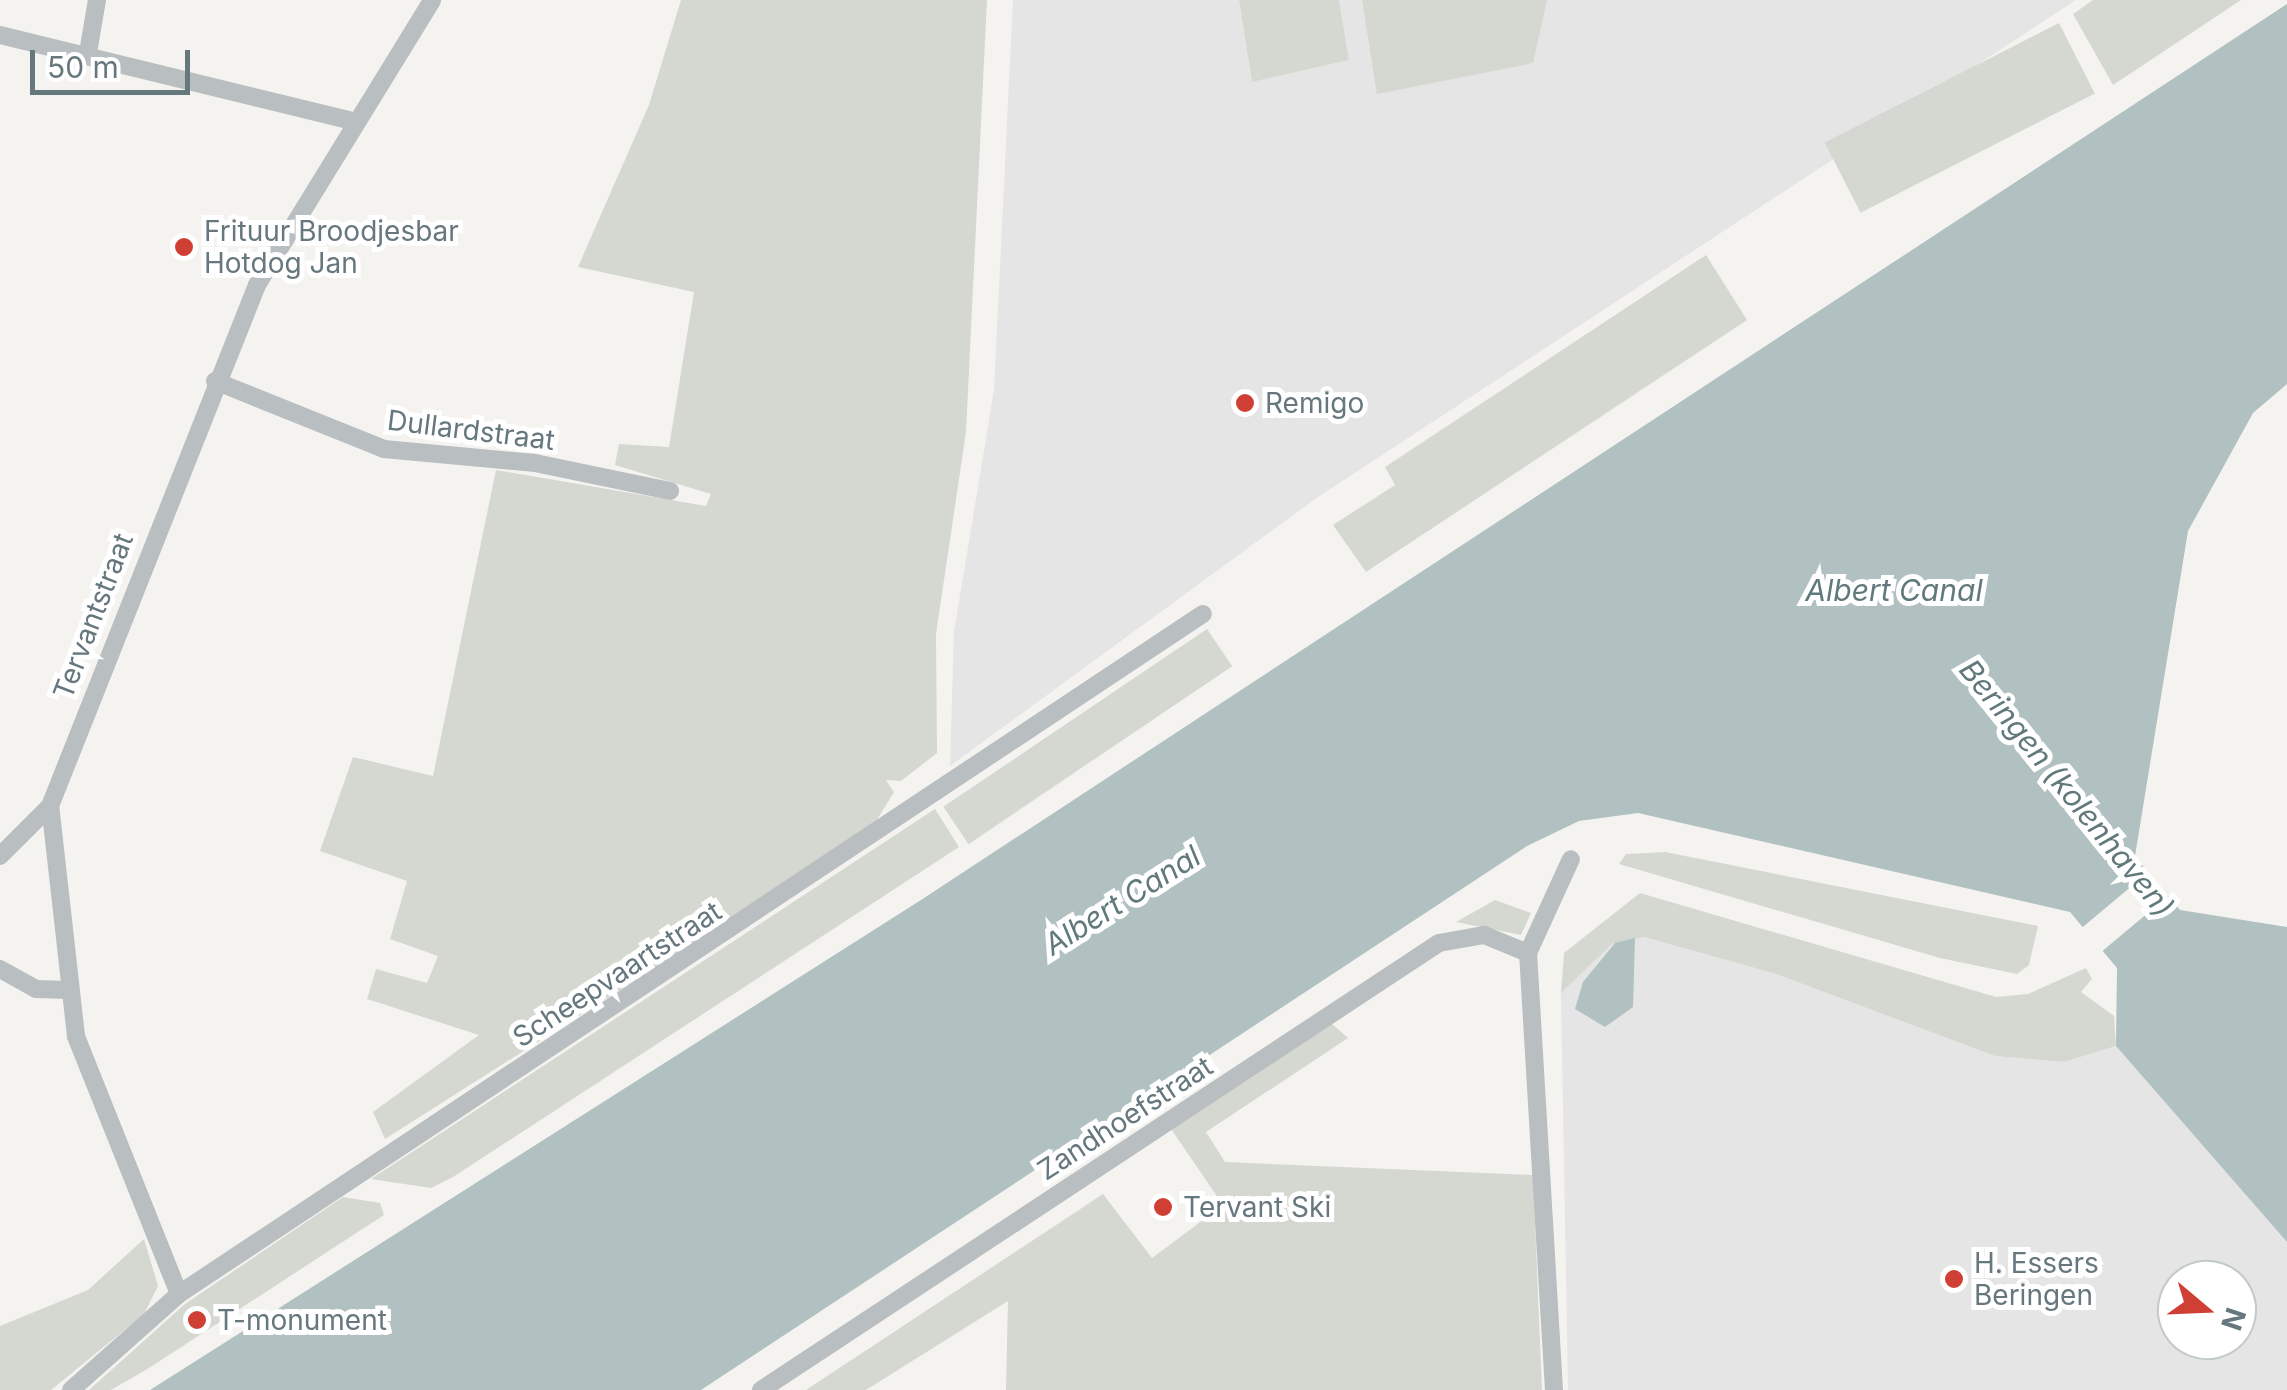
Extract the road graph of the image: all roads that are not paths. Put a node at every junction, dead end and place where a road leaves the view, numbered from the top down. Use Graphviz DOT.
graph roads {
  1 [pos="97,0"];
  2 [pos="432,0"];
  3 [pos="0,35"];
  4 [pos="88,53"];
  5 [pos="354,122"];
  6 [pos="215,381"];
  7 [pos="670,491"];
  8 [pos="1203,614"];
  9 [pos="50,806"];
  10 [pos="0,856"];
  11 [pos="1571,859"];
  12 [pos="1528,953"];
  13 [pos="0,970"];
  14 [pos="68,990"];
  15 [pos="179,1294"];
  16 [pos="71,1390"];
  17 [pos="761,1390"];
  18 [pos="1554,1390"];
  1 -- 4 [label="street"];
  2 -- 5 [label="street, Tervantstraat"];
  3 -- 4 [label="street"];
  4 -- 5 [label="street"];
  5 -- 6 [label="street, Tervantstraat"];
  6 -- 7 [label="street, Dullardstraat"];
  6 -- 9 [label="street, Tervantstraat"];
  8 -- 15 [label="street, Scheepvaartstraat"];
  9 -- 10 [label="street"];
  9 -- 14 [label="street, Tervantstraat"];
  11 -- 12 [label="street"];
  12 -- 17 [label="street, Zandhoefstraat"];
  12 -- 18 [label="street"];
  13 -- 14 [label="street"];
  14 -- 15 [label="street, Tervantstraat"];
  15 -- 16 [label="street, Scheepvaartstraat"];
}
